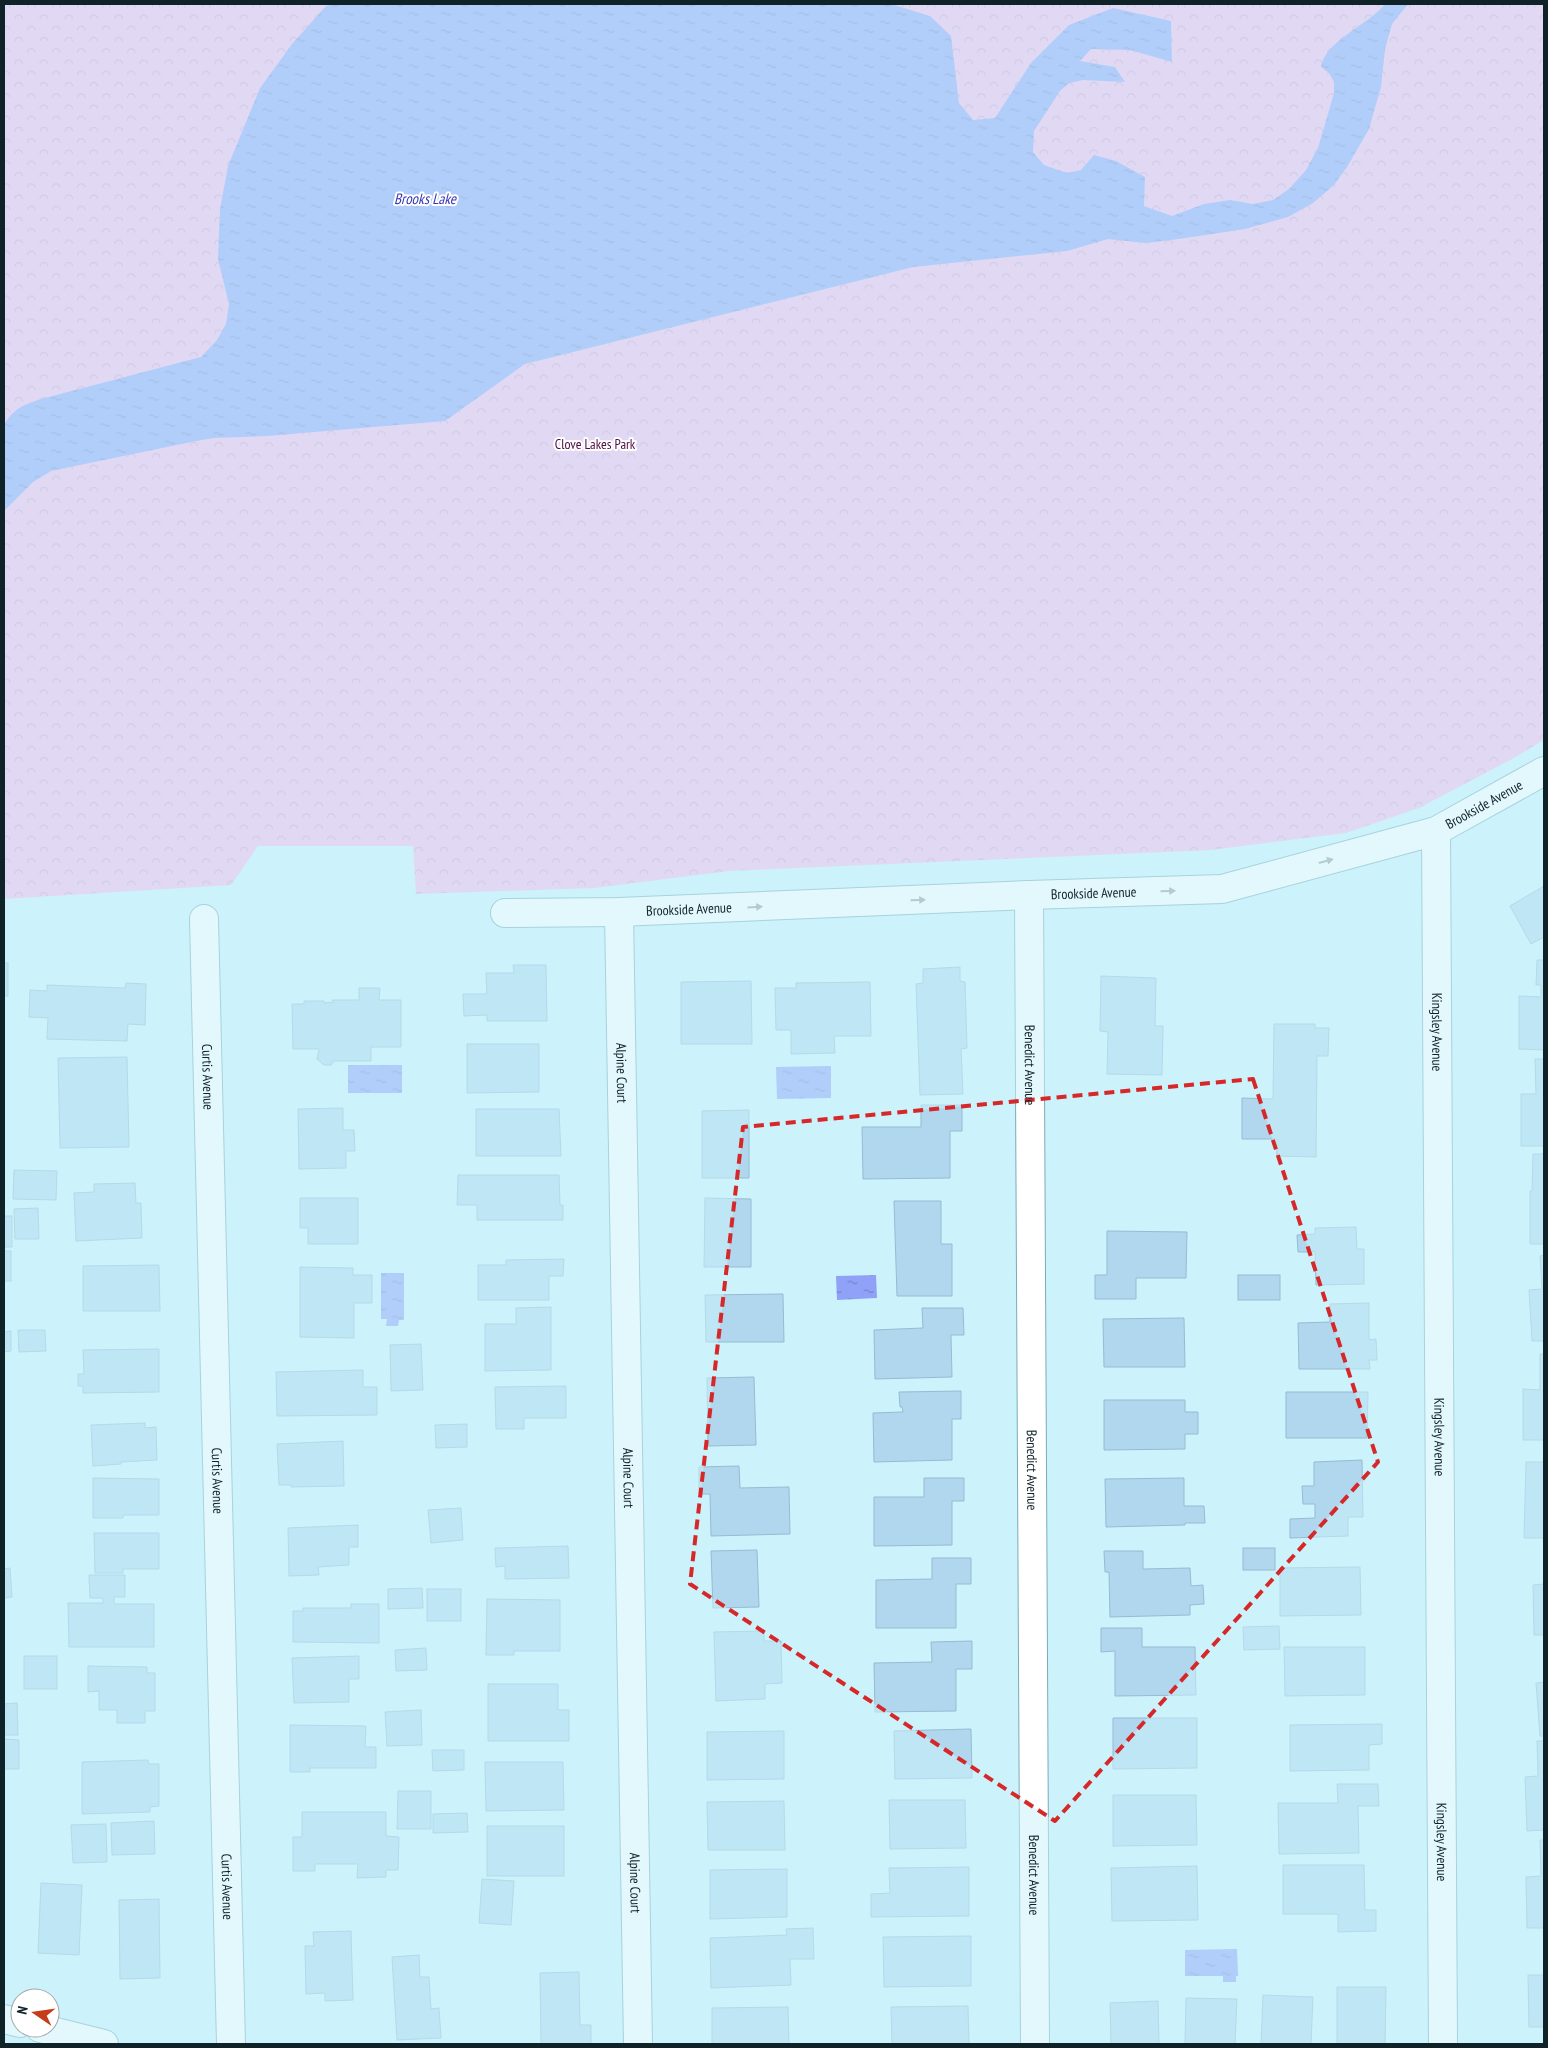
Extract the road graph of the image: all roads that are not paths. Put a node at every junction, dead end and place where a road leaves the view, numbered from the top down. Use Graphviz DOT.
graph roads {
  1 [pos="1544,771"];
  2 [pos="1436,832"];
  3 [pos="1029,895"];
  4 [pos="619,912"];
  5 [pos="505,913"];
  6 [pos="204,919"];
  7 [pos="60,2033"];
  8 [pos="104,2044"];
  9 [pos="231,2044"];
  10 [pos="638,2044"];
  11 [pos="1035,2044"];
  12 [pos="1444,2044"];
  1 -- 2 [label="street, Brookside Avenue"];
  3 -- 2 [label="street, Brookside Avenue, one-way"];
  2 -- 12 [label="street, Kingsley Avenue"];
  4 -- 3 [label="street, Brookside Avenue, one-way"];
  3 -- 11 [label="street, Benedict Avenue"];
  4 -- 5 [label="street, Brookside Avenue"];
  4 -- 10 [label="street, Alpine Court"];
  6 -- 9 [label="street, Curtis Avenue"];
  7 -- 8 [label="street"];
}
